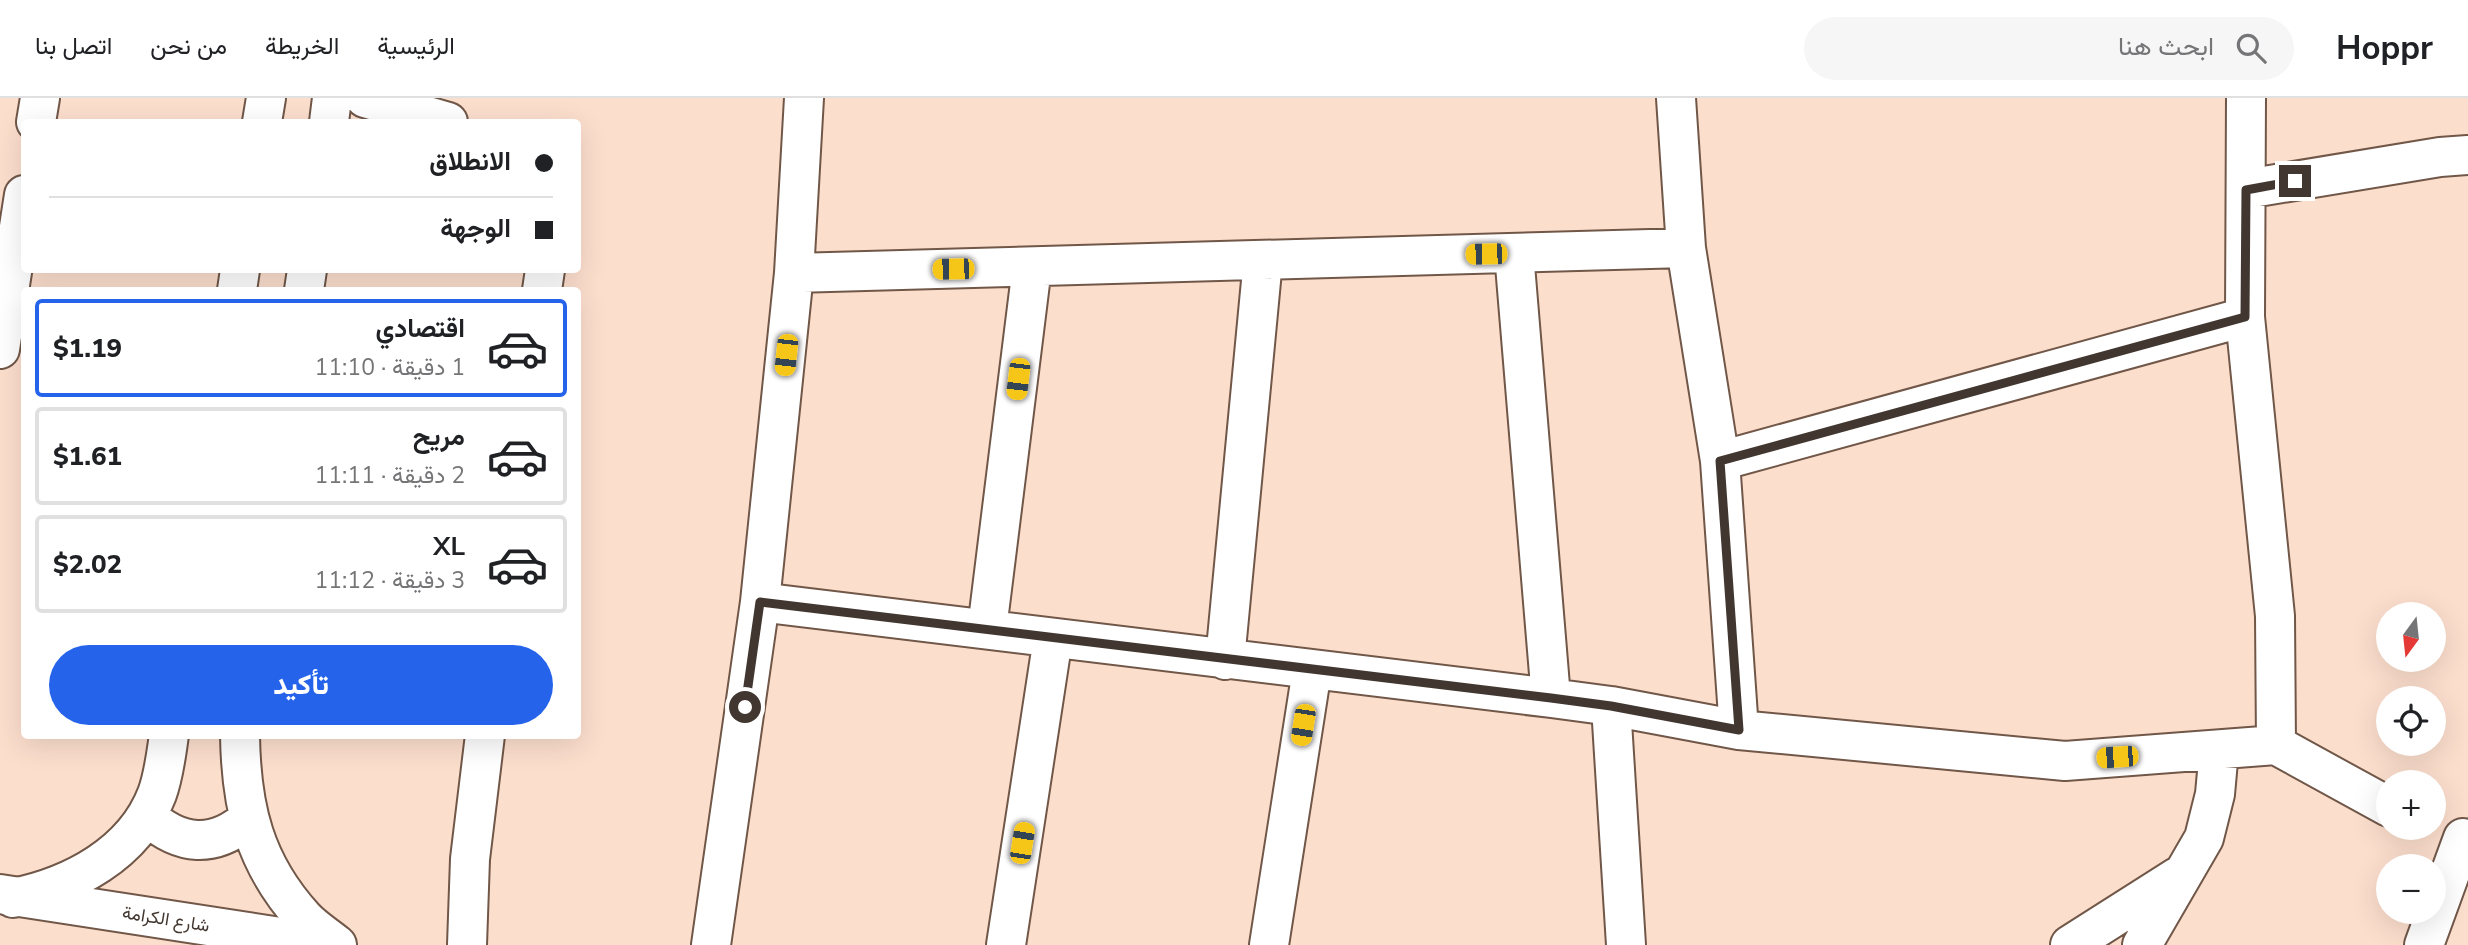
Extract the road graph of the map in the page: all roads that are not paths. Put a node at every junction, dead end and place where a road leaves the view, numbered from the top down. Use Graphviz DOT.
graph roads {
  1 [pos="40,98"];
  2 [pos="266,98"];
  3 [pos="332,98"];
  4 [pos="365,98"];
  5 [pos="804,98"];
  6 [pos="1676,98"];
  7 [pos="2246,98"];
  8 [pos="36,119"];
  9 [pos="262,119"];
  10 [pos="328,119"];
  11 [pos="438,119"];
  12 [pos="2468,155"];
  13 [pos="2246,190"];
  14 [pos="21,214"];
  15 [pos="1686,248"];
  16 [pos="1514,253"];
  17 [pos="1263,260"];
  18 [pos="1032,268"];
  19 [pos="794,273"];
  20 [pos="2245,317"];
  21 [pos="0,349"];
  22 [pos="1720,461"];
  23 [pos="760,602"];
  24 [pos="987,629"];
  25 [pos="1053,638"];
  26 [pos="1224,660"];
  27 [pos="1311,670"];
  28 [pos="1551,698"];
  29 [pos="1611,706"];
  30 [pos="1739,730"];
  31 [pos="168,739"];
  32 [pos="240,739"];
  33 [pos="485,739"];
  34 [pos="2276,745"];
  35 [pos="2219,750"];
  36 [pos="2376,800"];
  37 [pos="147,816"];
  38 [pos="248,819"];
  39 [pos="2455,835"];
  40 [pos="2185,872"];
  41 [pos="8,898"];
  42 [pos="331,945"];
  43 [pos="337,945"];
  44 [pos="467,945"];
  45 [pos="711,945"];
  46 [pos="1006,945"];
  47 [pos="1269,945"];
  48 [pos="1626,945"];
  49 [pos="2070,945"];
  50 [pos="2142,945"];
  51 [pos="2424,945"];
  1 -- 8 [label="street"];
  2 -- 9 [label="street"];
  3 -- 10 [label="street"];
  4 -- 11 [label="street"];
  5 -- 19 [label="street"];
  6 -- 15 [label="street"];
  7 -- 13 [label="street"];
  12 -- 13 [label="street"];
  13 -- 20 [label="street"];
  14 -- 21 [label="street"];
  15 -- 16 [label="street"];
  15 -- 22 [label="street"];
  16 -- 17 [label="street"];
  16 -- 28 [label="street"];
  17 -- 18 [label="street"];
  17 -- 26 [label="street"];
  18 -- 19 [label="street"];
  18 -- 24 [label="street"];
  19 -- 23 [label="street"];
  20 -- 22 [label="street"];
  20 -- 34 [label="street"];
  22 -- 30 [label="street"];
  23 -- 24 [label="street"];
  23 -- 45 [label="street"];
  24 -- 25 [label="street"];
  25 -- 26 [label="street"];
  25 -- 46 [label="street"];
  26 -- 27 [label="street"];
  27 -- 28 [label="street"];
  27 -- 47 [label="street"];
  28 -- 29 [label="street"];
  29 -- 30 [label="street"];
  29 -- 48 [label="street"];
  30 -- 35 [label="street"];
  31 -- 37 [label="street"];
  32 -- 38 [label="street"];
  33 -- 44 [label="street"];
  34 -- 35 [label="street"];
  34 -- 36 [label="street"];
  35 -- 40 [label="street"];
  37 -- 38 [label="street"];
  37 -- 41 [label="street"];
  38 -- 43 [label="street"];
  39 -- 51 [label="street"];
  40 -- 49 [label="street"];
  40 -- 50 [label="street"];
  41 -- 42 [label="street, شارع الكرامة"];
}
